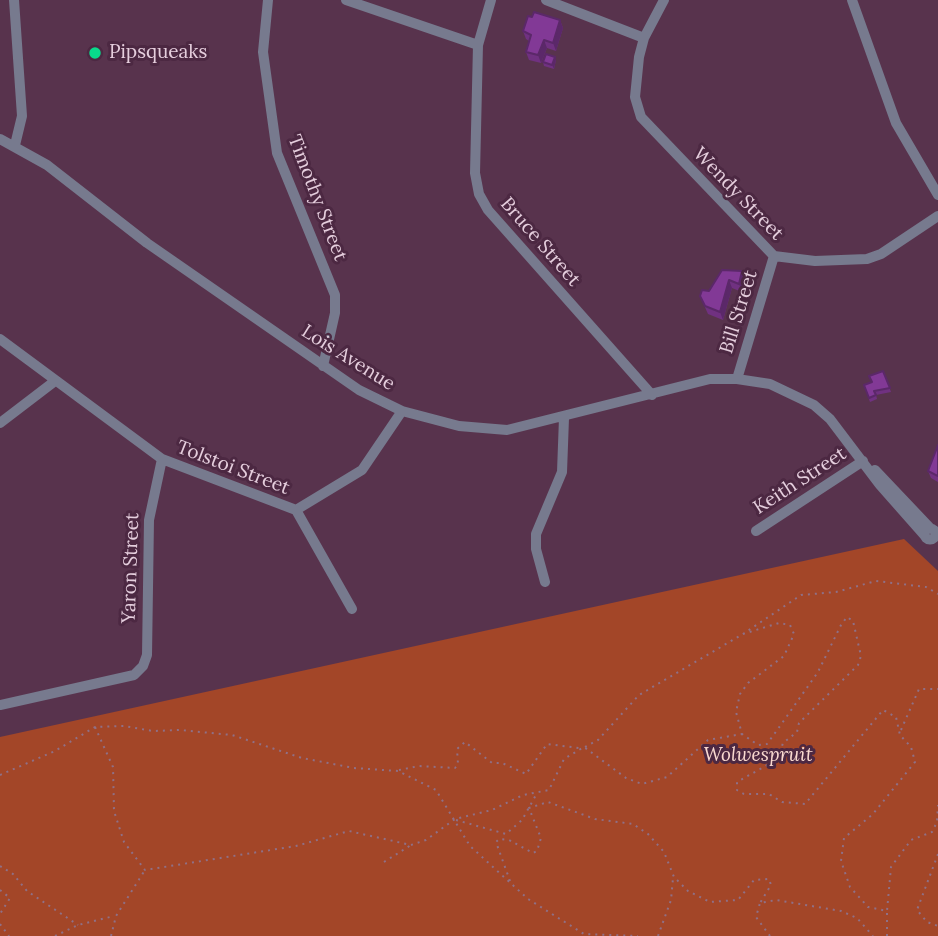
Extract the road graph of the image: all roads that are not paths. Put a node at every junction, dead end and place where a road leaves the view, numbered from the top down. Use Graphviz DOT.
graph roads {
  1 [pos="14,0"];
  2 [pos="268,0"];
  3 [pos="346,0"];
  4 [pos="491,0"];
  5 [pos="546,0"];
  6 [pos="664,0"];
  7 [pos="852,0"];
  8 [pos="644,38"];
  9 [pos="478,45"];
  10 [pos="0,139"];
  11 [pos="15,145"];
  12 [pos="938,195"];
  13 [pos="938,216"];
  14 [pos="774,256"];
  15 [pos="0,339"];
  16 [pos="323,366"];
  17 [pos="737,379"];
  18 [pos="55,381"];
  19 [pos="652,395"];
  20 [pos="402,411"];
  21 [pos="564,418"];
  22 [pos="0,423"];
  23 [pos="162,459"];
  24 [pos="864,463"];
  25 [pos="296,510"];
  26 [pos="756,531"];
  27 [pos="933,533"];
  28 [pos="938,551"];
  29 [pos="545,582"];
  30 [pos="352,609"];
  31 [pos="0,705"];
  1 -- 11 [label="street"];
  2 -- 16 [label="street, Timothy Street"];
  3 -- 9 [label="street"];
  4 -- 9 [label="street, Bruce Street"];
  5 -- 8 [label="street"];
  6 -- 8 [label="street, Wendy Street"];
  7 -- 12 [label="street"];
  8 -- 14 [label="street, Wendy Street"];
  9 -- 19 [label="street, Bruce Street"];
  10 -- 11 [label="street, Lois Avenue"];
  11 -- 16 [label="street, Lois Avenue"];
  13 -- 14 [label="street, Wendy Street"];
  14 -- 17 [label="street, Bill Street"];
  15 -- 18 [label="street, Tolstoi Street"];
  16 -- 20 [label="street, Lois Avenue"];
  17 -- 19 [label="street, Lois Avenue"];
  17 -- 24 [label="street, Lois Avenue"];
  18 -- 22 [label="street"];
  18 -- 23 [label="street, Tolstoi Street"];
  19 -- 21 [label="street, Lois Avenue"];
  20 -- 21 [label="street, Lois Avenue"];
  20 -- 25 [label="street"];
  21 -- 29 [label="street"];
  23 -- 25 [label="street, Tolstoi Street"];
  23 -- 31 [label="street, Yaron Street"];
  24 -- 26 [label="street, Keith Street"];
  24 -- 27 [label="street, Lois Avenue"];
  25 -- 30 [label="street, Tolstoi Street"];
  27 -- 28 [label="street, Lois Avenue"];
}
